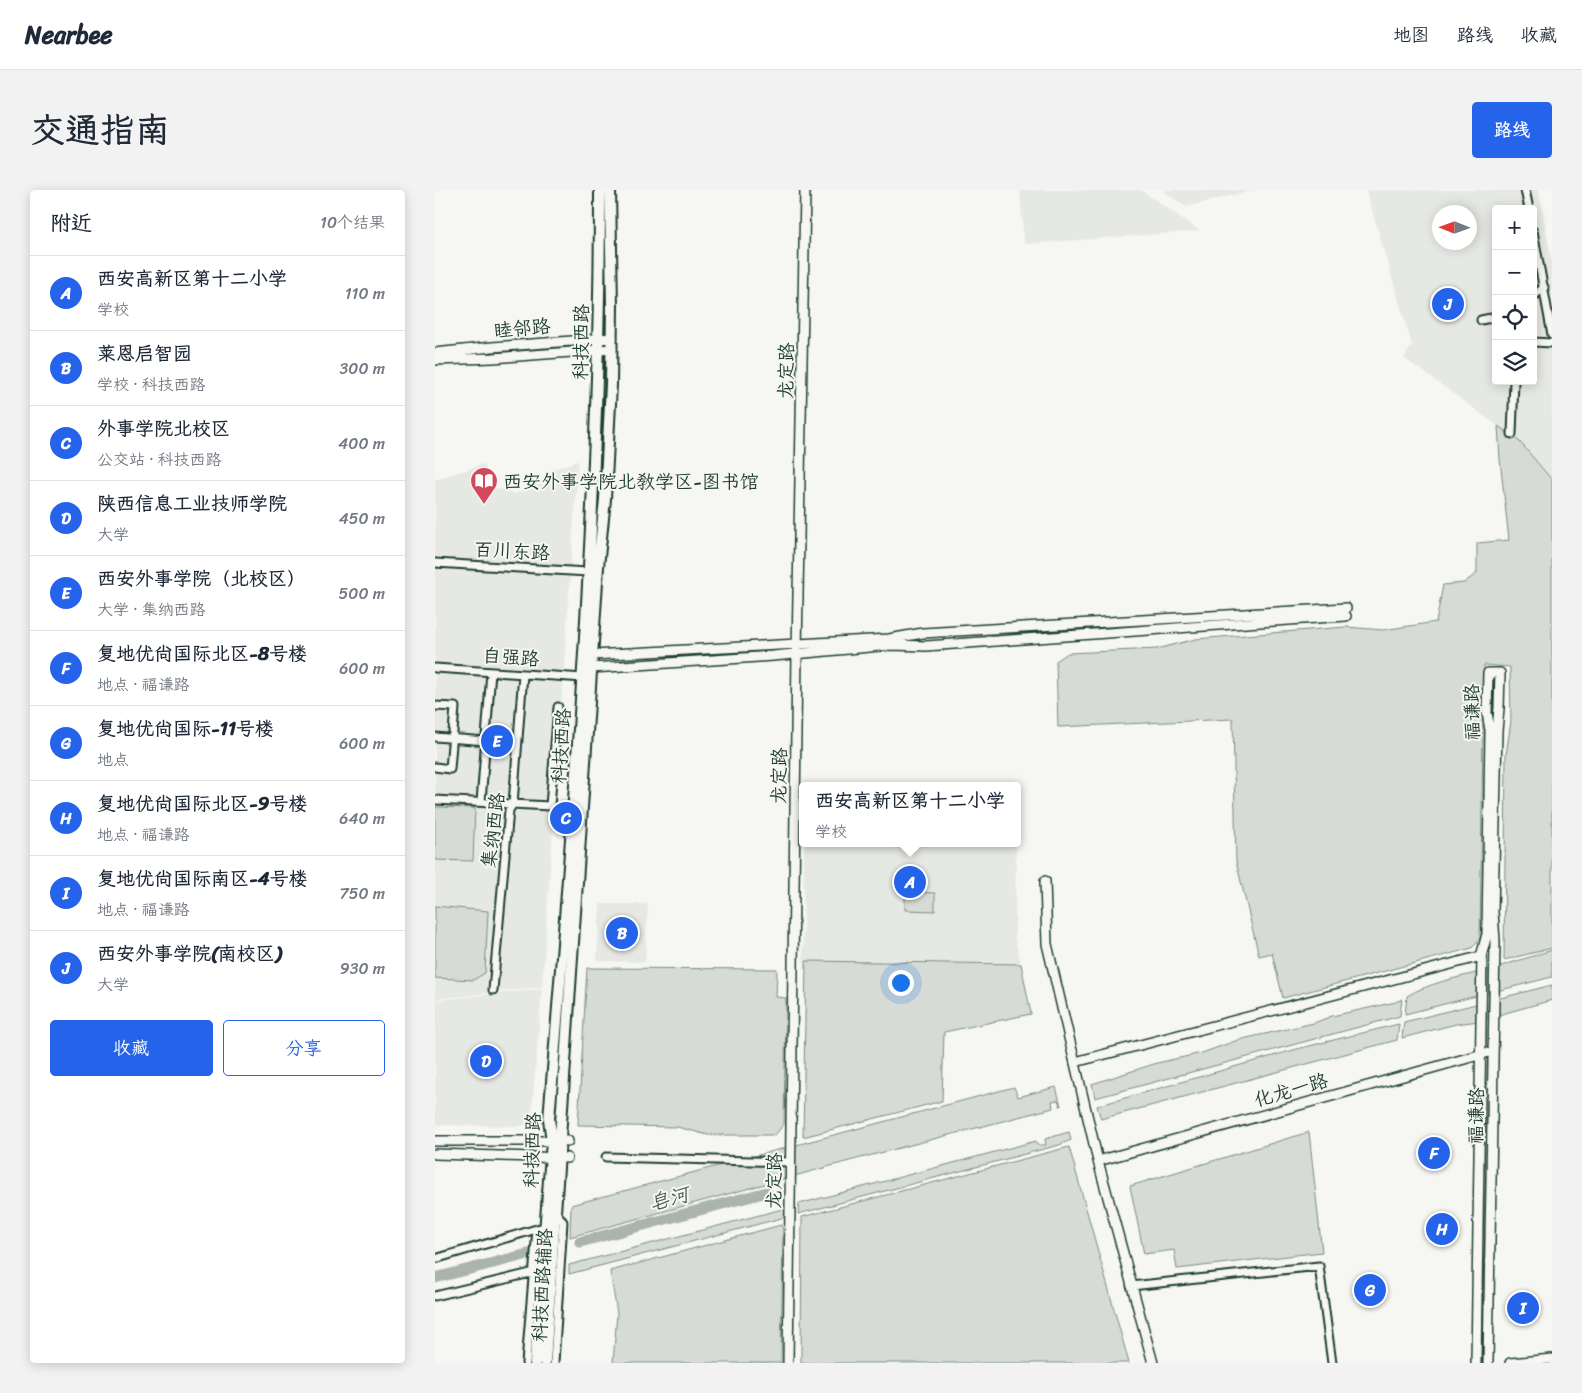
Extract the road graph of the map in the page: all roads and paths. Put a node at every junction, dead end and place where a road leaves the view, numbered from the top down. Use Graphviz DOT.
graph roads {
  1 [pos="600,190"];
  2 [pos="610,190"];
  3 [pos="805,190"];
  4 [pos="1525,190"];
  5 [pos="1528,205"];
  6 [pos="1537,250"];
  7 [pos="1544,286"];
  8 [pos="1535,295"];
  9 [pos="1492,318"];
  10 [pos="1481,320"];
  11 [pos="1552,335"];
  12 [pos="612,338"];
  13 [pos="599,339"];
  14 [pos="1537,342"];
  15 [pos="1552,343"];
  16 [pos="612,349"];
  17 [pos="599,350"];
  18 [pos="435,353"];
  19 [pos="435,360"];
  20 [pos="1514,385"];
  21 [pos="1512,434"];
  22 [pos="435,564"];
  23 [pos="588,572"];
  24 [pos="797,648"];
  25 [pos="592,655"];
  26 [pos="435,668"];
  27 [pos="591,668"];
  28 [pos="491,672"];
  29 [pos="523,674"];
  30 [pos="584,678"];
  31 [pos="435,706"];
  32 [pos="557,707"];
  33 [pos="435,737"];
  34 [pos="453,738"];
  35 [pos="486,741"];
  36 [pos="435,767"];
  37 [pos="435,800"];
  38 [pos="481,802"];
  39 [pos="513,804"];
  40 [pos="1045,881"];
  41 [pos="1482,956"];
  42 [pos="493,990"];
  43 [pos="1493,1051"];
  44 [pos="1481,1054"];
  45 [pos="1075,1062"];
  46 [pos="435,1141"];
  47 [pos="560,1141"];
  48 [pos="435,1154"];
  49 [pos="606,1157"];
  50 [pos="559,1158"];
  51 [pos="1098,1161"];
  52 [pos="790,1162"];
  53 [pos="556,1212"];
  54 [pos="541,1228"];
  55 [pos="435,1258"];
  56 [pos="538,1271"];
  57 [pos="1131,1286"];
  58 [pos="435,1296"];
  59 [pos="1552,1359"];
  60 [pos="526,1363"];
  61 [pos="535,1363"];
  62 [pos="545,1363"];
  63 [pos="554,1363"];
  64 [pos="787,1363"];
  65 [pos="1153,1363"];
  66 [pos="1332,1363"];
  67 [pos="1476,1363"];
  68 [pos="1488,1363"];
  69 [pos="1510,1363"];
  1 -- 13 [label="main road, 科技西路"];
  2 -- 12 [label="main road, 科技西路"];
  3 -- 24 [label="street, 龙定路"];
  4 -- 5 [label="street"];
  6 -- 7 [label="street"];
  7 -- 8 [label="street"];
  7 -- 11 [label="street"];
  9 -- 10 [label="street"];
  12 -- 13 [label="street, 睦邻路"];
  12 -- 16 [label="main road, 科技西路"];
  13 -- 17 [label="main road, 科技西路"];
  13 -- 18 [label="street, 睦邻路"];
  14 -- 15 [label="street"];
  16 -- 17 [label="street, 睦邻路"];
  16 -- 25 [label="main road, 科技西路"];
  17 -- 19 [label="street, 睦邻路"];
  17 -- 23 [label="main road, 科技西路"];
  20 -- 21 [label="street"];
  22 -- 23 [label="street, 百川东路"];
  23 -- 30 [label="main road, 科技西路"];
  24 -- 24 [label="street"];
  24 -- 25 [label="street"];
  24 -- 27 [label="street"];
  24 -- 52 [label="street, 龙定路"];
  25 -- 27 [label="main road, 科技西路"];
  26 -- 28 [label="street, 自强路"];
  27 -- 47 [label="main road, 科技西路"];
  28 -- 29 [label="street, 自强路"];
  28 -- 35 [label="street"];
  29 -- 30 [label="street, 自强路"];
  29 -- 39 [label="street, 集纳西路"];
  30 -- 47 [label="main road, 科技西路"];
  31 -- 34 [label="street"];
  32 -- 39 [label="street"];
  33 -- 34 [label="street"];
  34 -- 35 [label="street"];
  34 -- 36 [label="street"];
  35 -- 38 [label="street"];
  37 -- 38 [label="street"];
  38 -- 39 [label="street"];
  39 -- 42 [label="street, 集纳西路"];
  40 -- 45 [label="street"];
  41 -- 43 [label="street, 福谦路"];
  41 -- 44 [label="street, 福谦路"];
  41 -- 45 [label="street"];
  43 -- 44 [label="street, 化龙一路"];
  43 -- 68 [label="street, 福谦路"];
  44 -- 51 [label="street, 化龙一路"];
  44 -- 67 [label="street, 福谦路"];
  45 -- 51 [label="street"];
  46 -- 47 [label="street"];
  47 -- 50 [label="main road, 科技西路"];
  48 -- 50 [label="street"];
  49 -- 52 [label="street"];
  50 -- 53 [label="main road, 科技西路"];
  50 -- 54 [label="main road, 科技西路"];
  51 -- 57 [label="street"];
  52 -- 64 [label="street, 龙定路"];
  53 -- 62 [label="main road, 科技西路"];
  53 -- 63 [label="street, 科技西路辅路"];
  54 -- 55 [label="street"];
  54 -- 56 [label="main road, 科技西路"];
  56 -- 58 [label="street"];
  56 -- 60 [label="street, 科技西路辅路"];
  56 -- 61 [label="main road, 科技西路"];
  57 -- 65 [label="street"];
  57 -- 66 [label="street"];
  59 -- 69 [label="street"];
}
